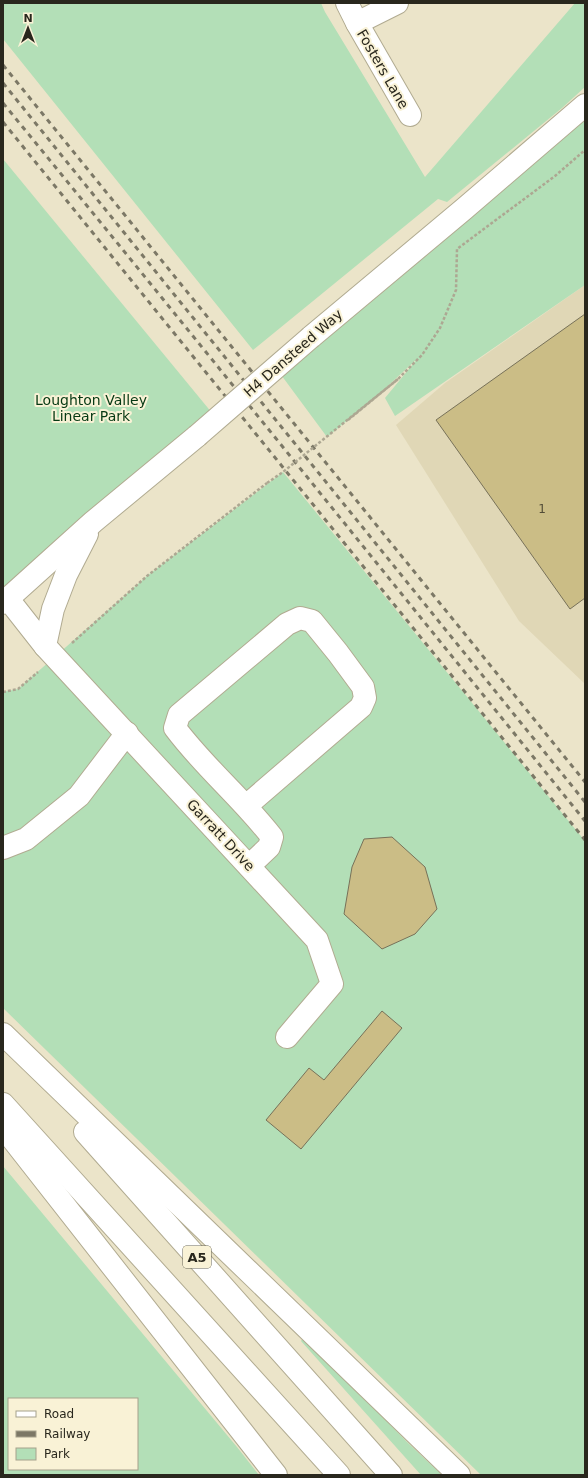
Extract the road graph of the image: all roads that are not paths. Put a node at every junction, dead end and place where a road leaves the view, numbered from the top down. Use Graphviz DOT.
graph roads {
  1 [pos="347,3"];
  2 [pos="397,3"];
  3 [pos="357,23"];
  4 [pos="585,105"];
  5 [pos="410,115"];
  6 [pos="93,522"];
  7 [pos="5,601"];
  8 [pos="50,652"];
  9 [pos="127,733"];
  10 [pos="246,806"];
  11 [pos="3,848"];
  12 [pos="249,866"];
  13 [pos="3,1034"];
  14 [pos="287,1037"];
  15 [pos="3,1040"];
  16 [pos="3,1104"];
  17 [pos="3,1126"];
  18 [pos="276,1475"];
  19 [pos="339,1475"];
  20 [pos="391,1475"];
  21 [pos="459,1475"];
  1 -- 3 [label="main road, Fosters Lane"];
  2 -- 3 [label="main road, Fosters Lane"];
  3 -- 5 [label="main road, Fosters Lane"];
  4 -- 6 [label="main road, H4 Dansteed Way, bridge"];
  6 -- 7 [label="main road, H4 Dansteed Way"];
  6 -- 8 [label="main road"];
  7 -- 8 [label="main road, Garratt Drive"];
  8 -- 9 [label="main road, Garratt Drive"];
  9 -- 11 [label="main road"];
  9 -- 12 [label="main road, Garratt Drive"];
  10 -- 10 [label="main road"];
  10 -- 12 [label="main road"];
  12 -- 14 [label="main road, Garratt Drive"];
  13 -- 21 [label="main road"];
  15 -- 20 [label="main road, A5"];
  16 -- 19 [label="main road"];
  17 -- 18 [label="main road"];
}
